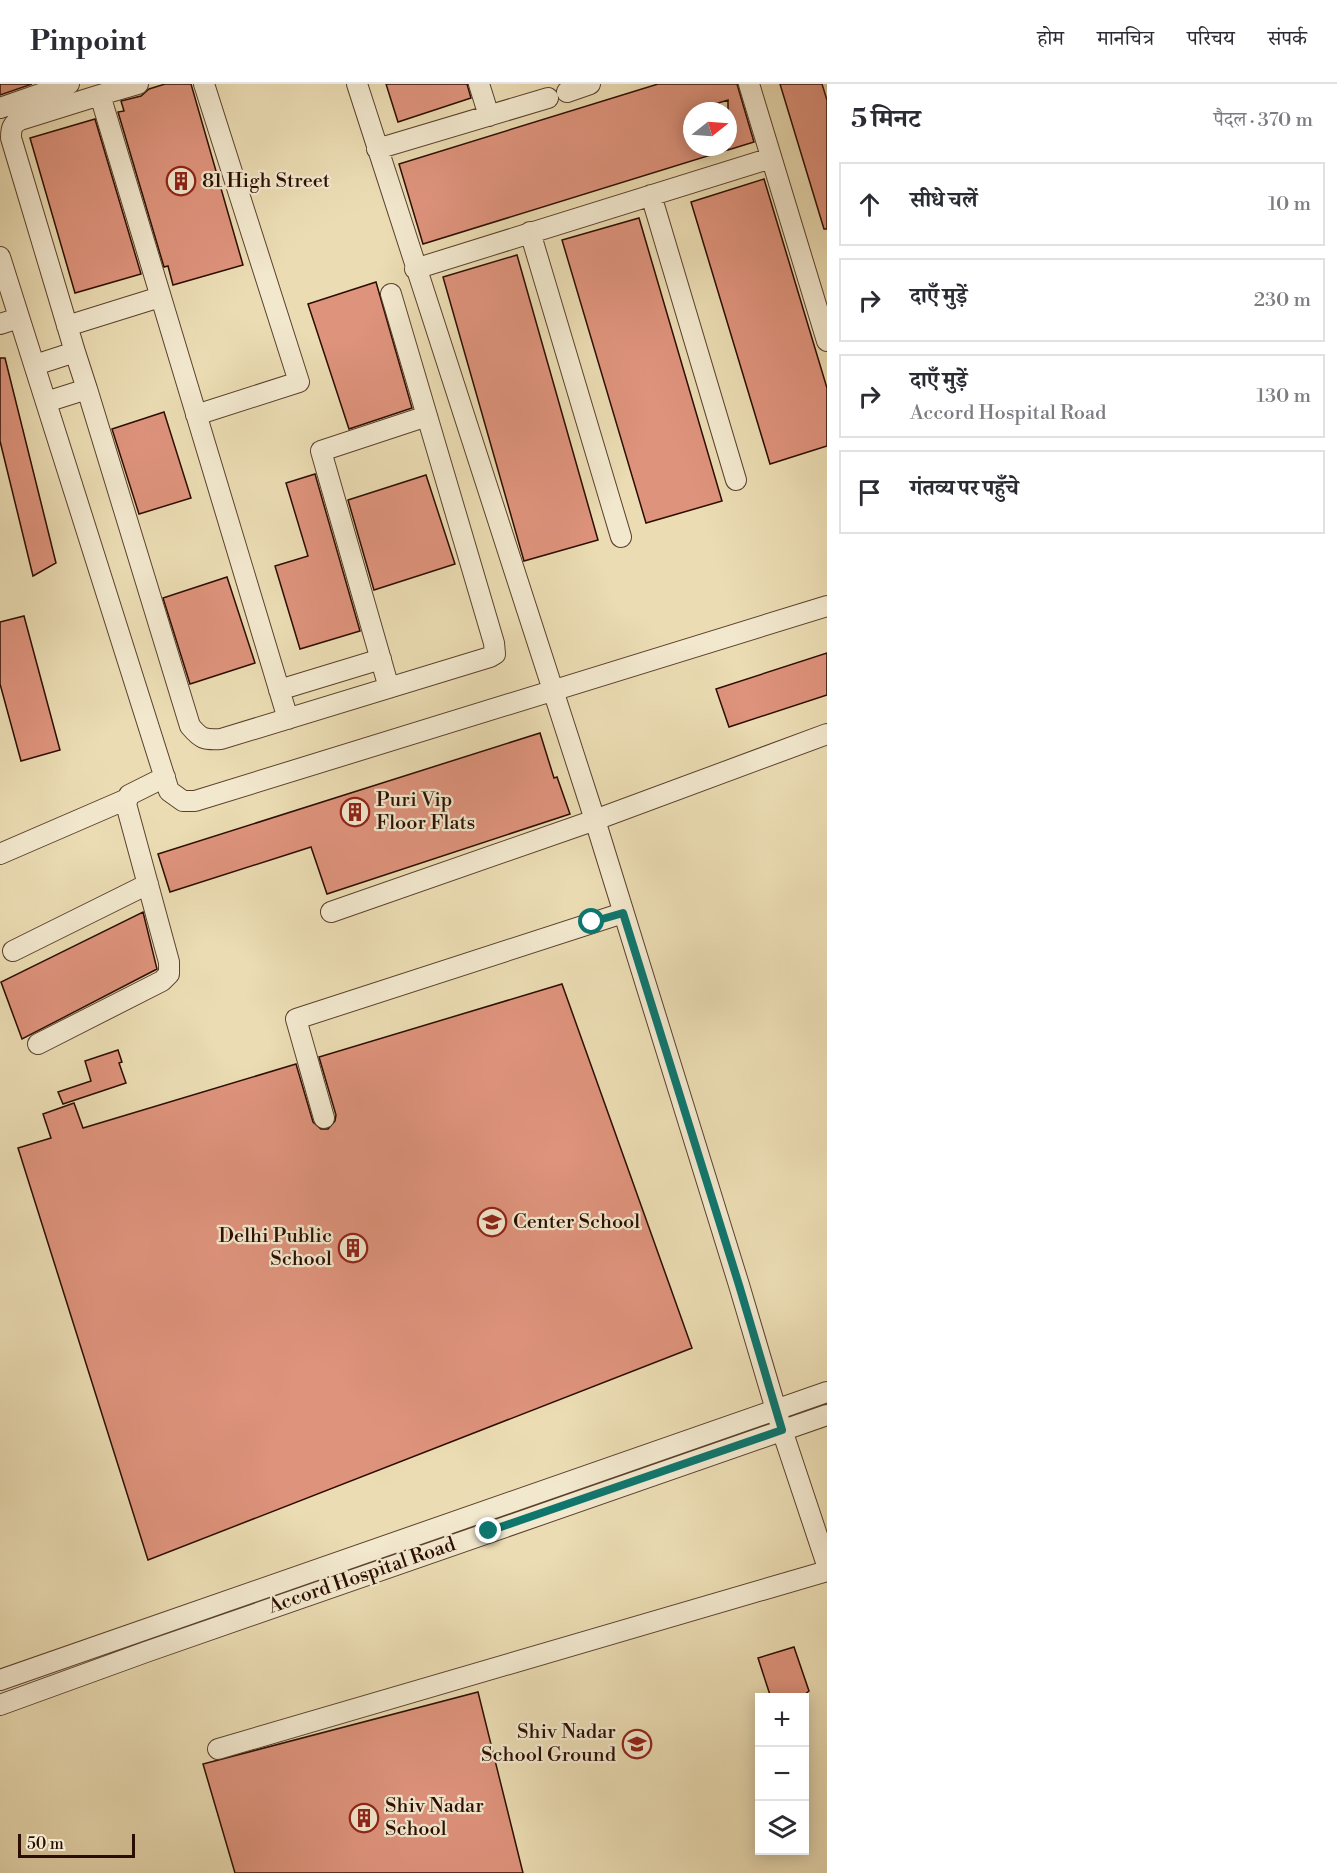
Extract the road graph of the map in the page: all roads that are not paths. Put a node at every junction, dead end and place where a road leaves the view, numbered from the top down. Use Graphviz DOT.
graph roads {
  1 [pos="69,84"];
  2 [pos="138,84"];
  3 [pos="204,84"];
  4 [pos="357,84"];
  5 [pos="479,84"];
  6 [pos="590,84"];
  7 [pos="749,84"];
  8 [pos="100,95"];
  9 [pos="0,108"];
  10 [pos="489,116"];
  11 [pos="377,149"];
  12 [pos="771,158"];
  13 [pos="651,195"];
  14 [pos="530,232"];
  15 [pos="0,257"];
  16 [pos="415,269"];
  17 [pos="391,294"];
  18 [pos="160,297"];
  19 [pos="9,321"];
  20 [pos="67,326"];
  21 [pos="827,341"];
  22 [pos="75,352"];
  23 [pos="35,365"];
  24 [pos="87,389"];
  25 [pos="46,402"];
  26 [pos="196,415"];
  27 [pos="427,416"];
  28 [pos="736,480"];
  29 [pos="621,537"];
  30 [pos="827,606"];
  31 [pos="381,659"];
  32 [pos="389,688"];
  33 [pos="279,690"];
  34 [pos="552,690"];
  35 [pos="288,719"];
  36 [pos="827,734"];
  37 [pos="165,777"];
  38 [pos="127,799"];
  39 [pos="595,820"];
  40 [pos="0,854"];
  41 [pos="148,884"];
  42 [pos="332,912"];
  43 [pos="623,913"];
  44 [pos="13,951"];
  45 [pos="38,1044"];
  46 [pos="324,1118"];
  47 [pos="827,1392"];
  48 [pos="775,1410"];
  49 [pos="827,1415"];
  50 [pos="782,1430"];
  51 [pos="827,1565"];
  52 [pos="827,1571"];
  53 [pos="0,1680"];
  54 [pos="0,1705"];
  55 [pos="218,1749"];
  1 -- 9 [label="street"];
  2 -- 8 [label="street"];
  3 -- 26 [label="street"];
  4 -- 11 [label="street"];
  5 -- 10 [label="street"];
  6 -- 10 [label="street"];
  7 -- 12 [label="street"];
  8 -- 18 [label="street"];
  8 -- 20 [label="street"];
  10 -- 11 [label="street"];
  11 -- 16 [label="street"];
  12 -- 13 [label="street"];
  12 -- 21 [label="street"];
  13 -- 14 [label="street"];
  13 -- 28 [label="street"];
  14 -- 16 [label="street"];
  14 -- 29 [label="street"];
  15 -- 19 [label="street"];
  16 -- 34 [label="street"];
  17 -- 27 [label="street"];
  18 -- 20 [label="street"];
  18 -- 26 [label="street"];
  19 -- 23 [label="street"];
  20 -- 22 [label="street"];
  22 -- 23 [label="street"];
  22 -- 24 [label="street"];
  23 -- 25 [label="street"];
  24 -- 25 [label="street"];
  24 -- 35 [label="street"];
  25 -- 37 [label="street"];
  26 -- 33 [label="street"];
  27 -- 31 [label="street"];
  27 -- 32 [label="street"];
  30 -- 34 [label="street"];
  31 -- 32 [label="street"];
  31 -- 33 [label="street"];
  32 -- 35 [label="street"];
  33 -- 35 [label="street"];
  34 -- 37 [label="street"];
  34 -- 39 [label="street"];
  36 -- 39 [label="street"];
  37 -- 38 [label="street"];
  38 -- 40 [label="street"];
  38 -- 41 [label="street"];
  39 -- 42 [label="street"];
  39 -- 43 [label="street"];
  41 -- 44 [label="street"];
  41 -- 45 [label="street"];
  43 -- 46 [label="street"];
  43 -- 48 [label="street"];
  47 -- 48 [label="street"];
  48 -- 50 [label="street"];
  48 -- 53 [label="street"];
  49 -- 50 [label="street, Accord Hospital Road"];
  50 -- 51 [label="street"];
  50 -- 54 [label="street, Accord Hospital Road"];
  52 -- 55 [label="street"];
}
